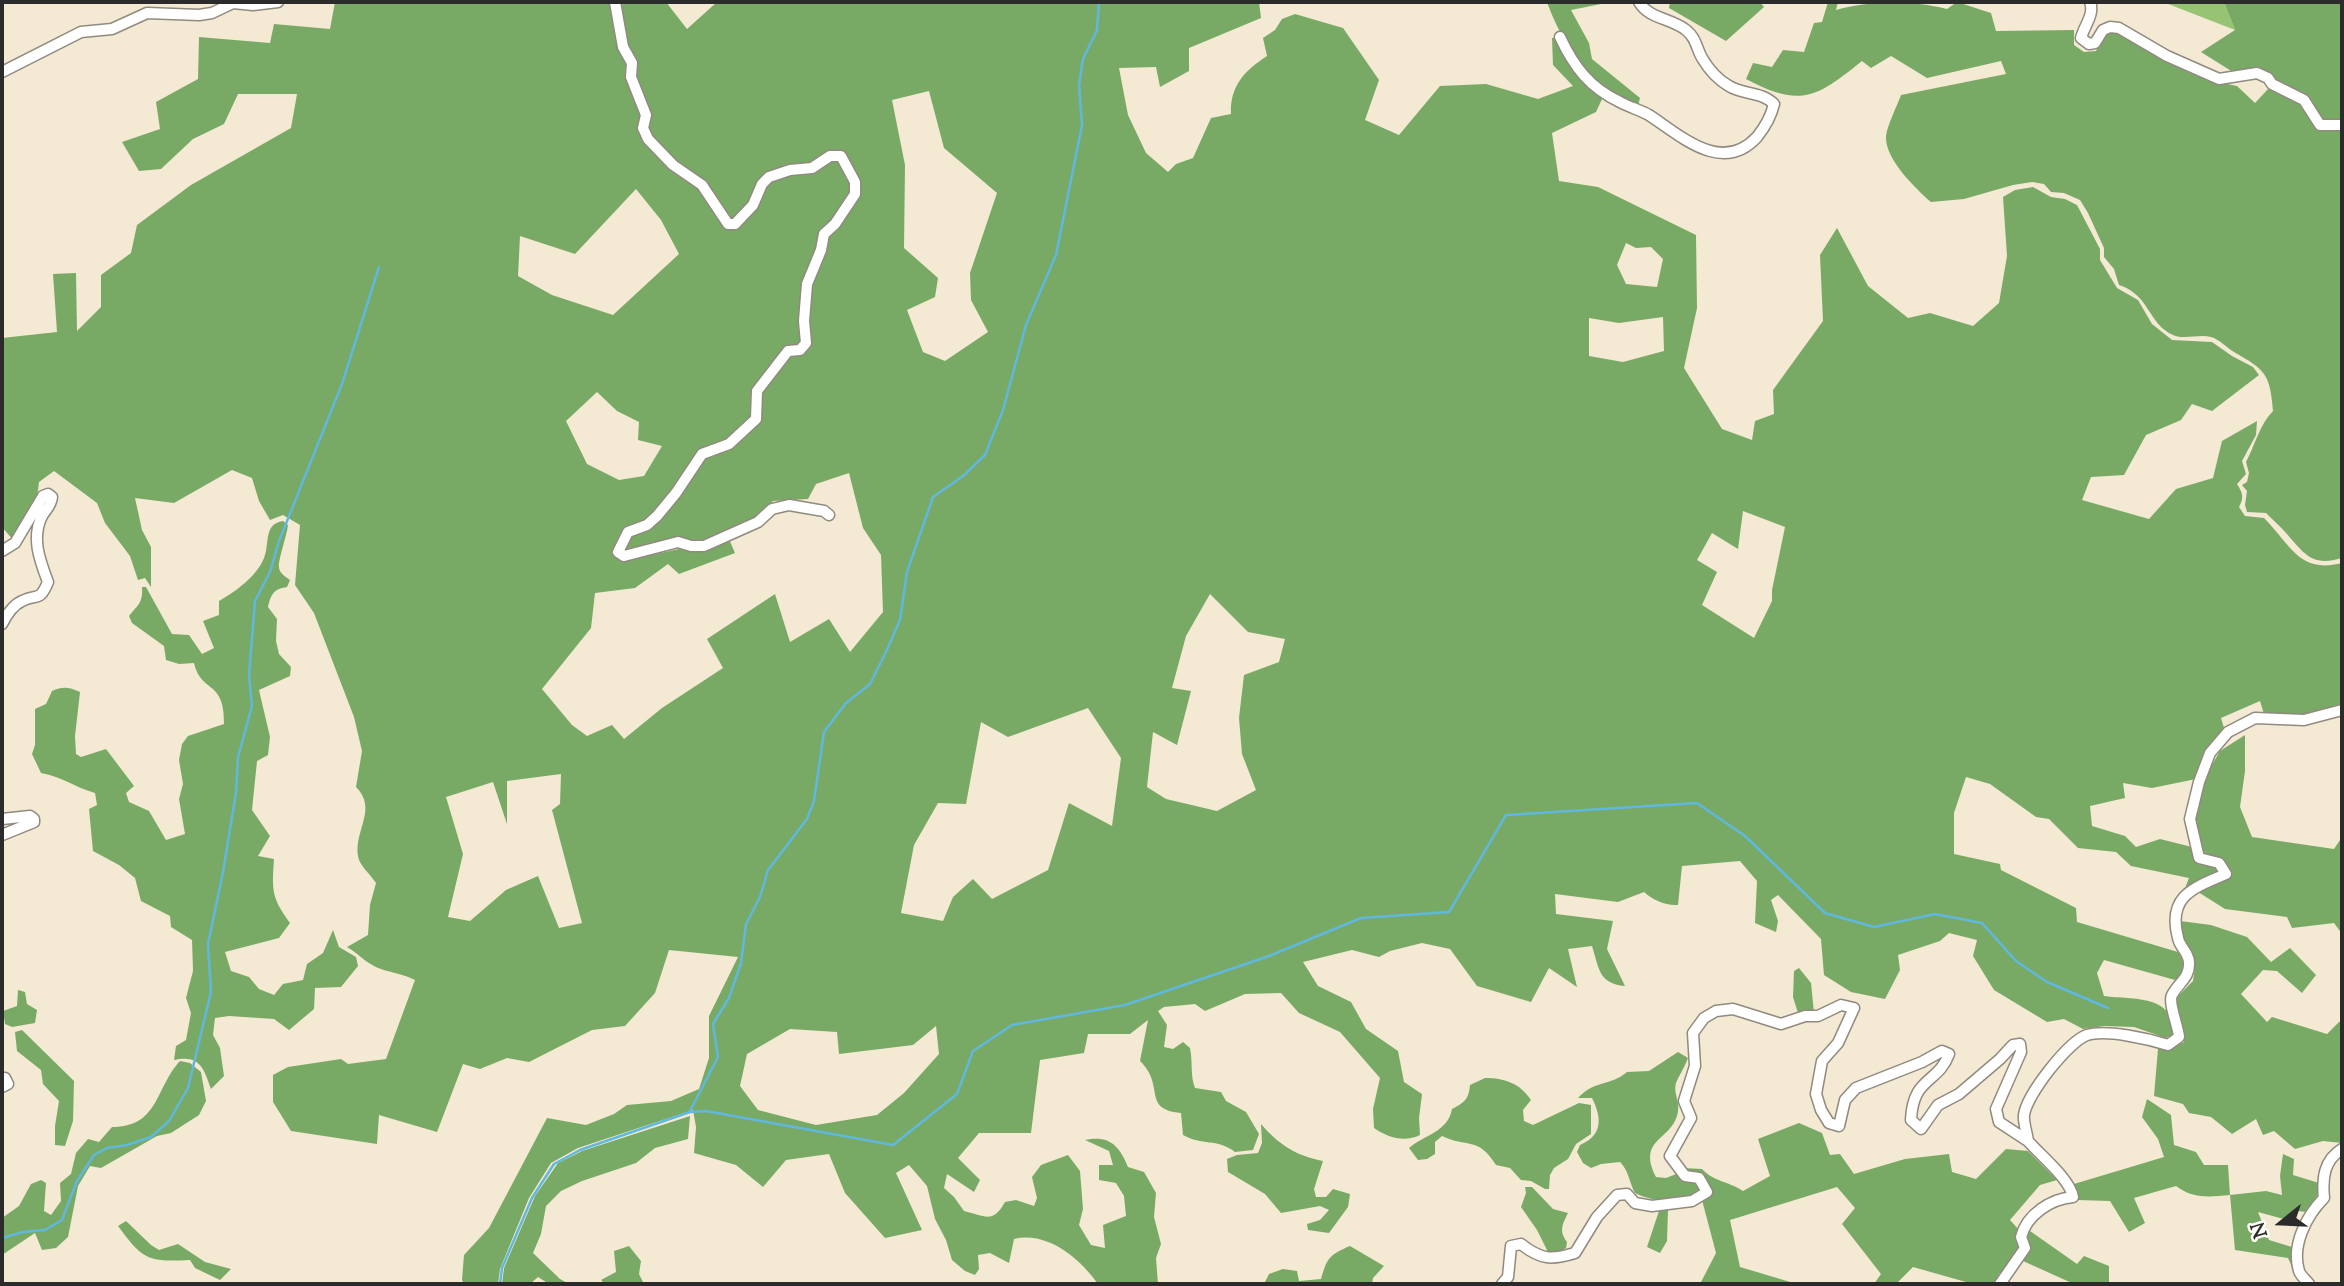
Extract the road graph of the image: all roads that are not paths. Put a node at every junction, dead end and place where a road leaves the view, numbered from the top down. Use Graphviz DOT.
graph roads {
  1 [pos="278,2"];
  2 [pos="615,2"];
  3 [pos="1640,2"];
  4 [pos="2090,2"];
  5 [pos="1560,37"];
  6 [pos="2,72"];
  7 [pos="2342,125"];
  8 [pos="829,515"];
  9 [pos="2,551"];
  10 [pos="2,624"];
  11 [pos="2342,710"];
  12 [pos="2,820"];
  13 [pos="2,835"];
  14 [pos="2,1078"];
  15 [pos="2,1087"];
  16 [pos="2028,1142"];
  17 [pos="2342,1149"];
  18 [pos="1502,1284"];
  19 [pos="2000,1284"];
  20 [pos="2309,1284"];
  1 -- 6 [label="street"];
  2 -- 8 [label="street"];
  3 -- 5 [label="street"];
  4 -- 7 [label="street"];
  9 -- 10 [label="street"];
  11 -- 16 [label="street"];
  12 -- 13 [label="street"];
  14 -- 15 [label="street"];
  16 -- 18 [label="street"];
  16 -- 19 [label="street"];
  17 -- 20 [label="street"];
}
